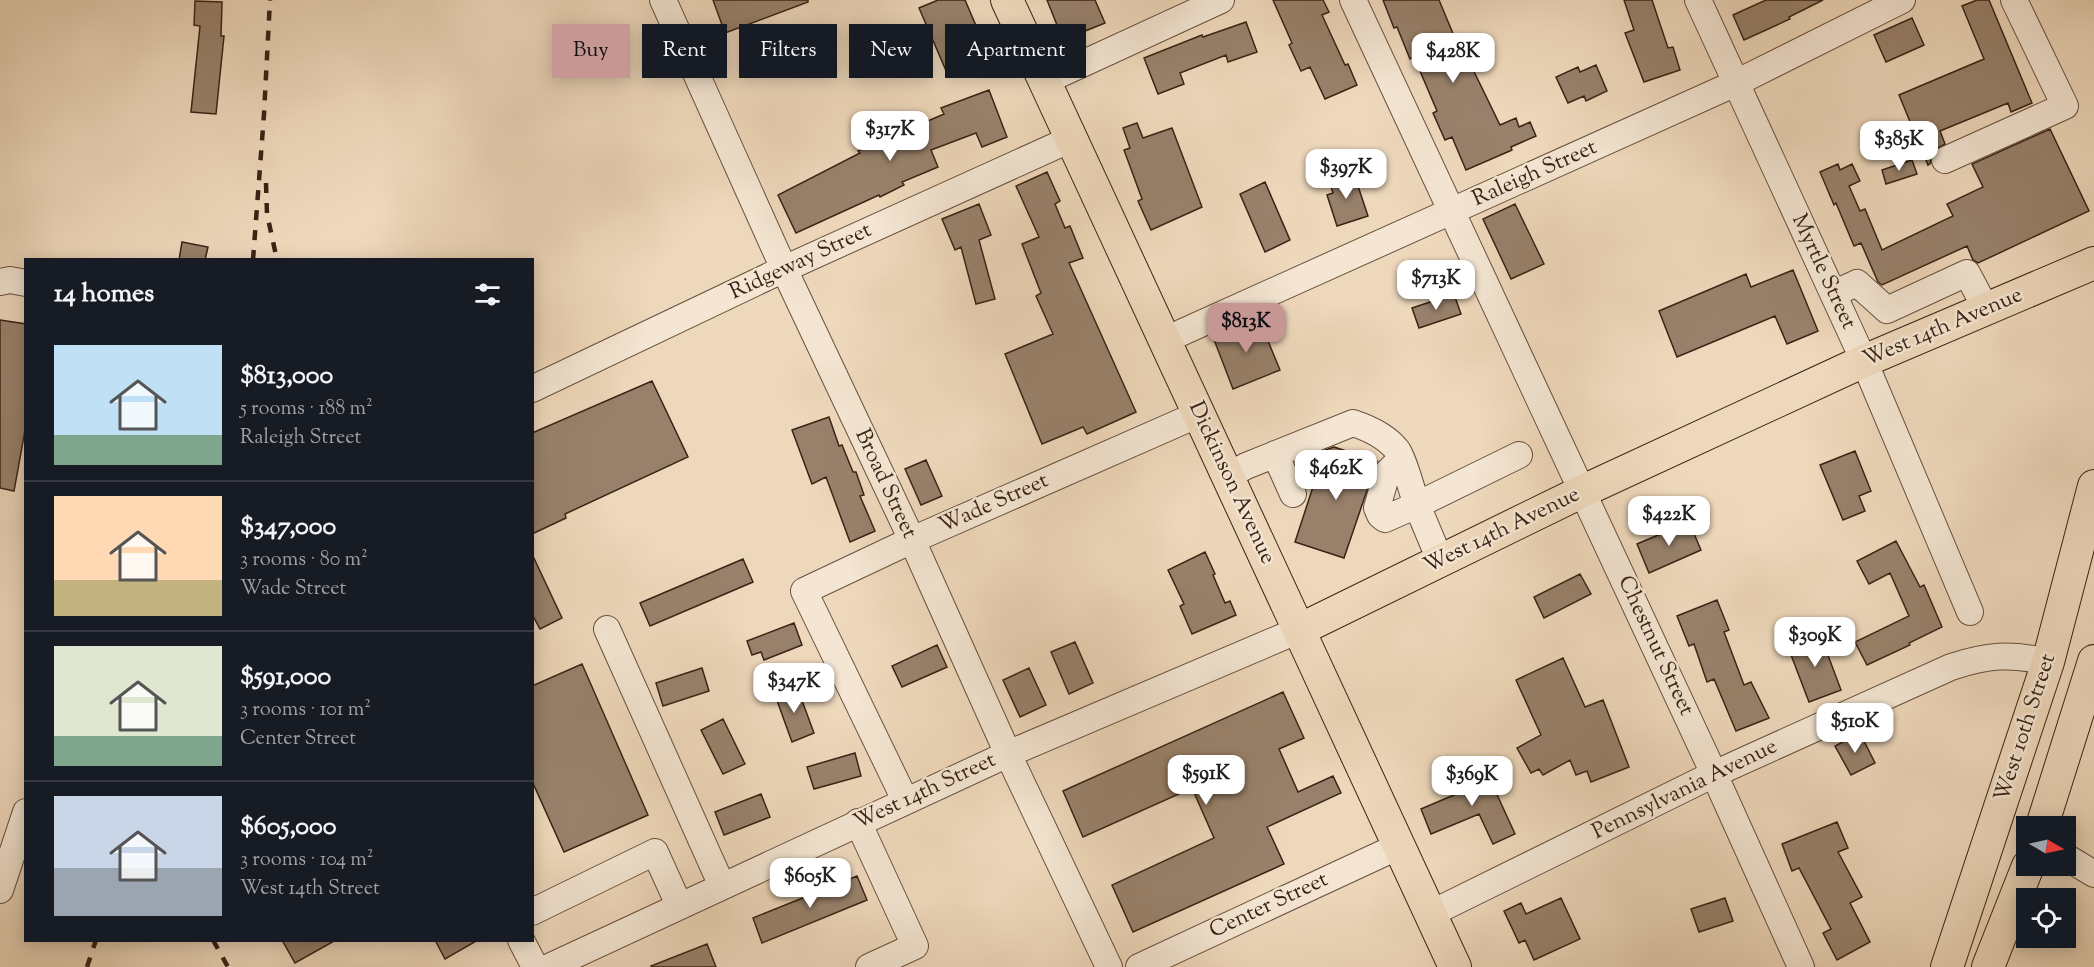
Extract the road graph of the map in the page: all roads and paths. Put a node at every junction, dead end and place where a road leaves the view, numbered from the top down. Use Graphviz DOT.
graph roads {
  1 [pos="1007,0"];
  2 [pos="1221,0"];
  3 [pos="1353,0"];
  4 [pos="1698,0"];
  5 [pos="1902,0"];
  6 [pos="2014,0"];
  7 [pos="670,3"];
  8 [pos="1045,81"];
  9 [pos="1736,83"];
  10 [pos="1071,139"];
  11 [pos="1946,160"];
  12 [pos="1450,212"];
  13 [pos="2094,263"];
  14 [pos="784,269"];
  15 [pos="0,282"];
  16 [pos="24,283"];
  17 [pos="1833,294"];
  18 [pos="1986,309"];
  19 [pos="1165,340"];
  20 [pos="1864,362"];
  21 [pos="534,388"];
  22 [pos="1200,414"];
  23 [pos="1275,454"];
  24 [pos="1519,455"];
  25 [pos="1401,459"];
  26 [pos="1228,476"];
  27 [pos="2094,486"];
  28 [pos="1583,491"];
  29 [pos="1293,494"];
  30 [pos="1417,505"];
  31 [pos="912,540"];
  32 [pos="1440,560"];
  33 [pos="1970,612"];
  34 [pos="608,629"];
  35 [pos="1299,630"];
  36 [pos="2094,661"];
  37 [pos="2048,662"];
  38 [pos="1008,754"];
  39 [pos="1714,774"];
  40 [pos="905,800"];
  41 [pos="2045,816"];
  42 [pos="24,818"];
  43 [pos="858,822"];
  44 [pos="1399,846"];
  45 [pos="2076,863"];
  46 [pos="2094,874"];
  47 [pos="2024,876"];
  48 [pos="722,886"];
  49 [pos="0,890"];
  50 [pos="679,905"];
  51 [pos="534,911"];
  52 [pos="1430,914"];
  53 [pos="522,942"];
  54 [pos="558,965"];
  55 [pos="535,967"];
  56 [pos="869,967"];
  57 [pos="1109,967"];
  58 [pos="1139,967"];
  59 [pos="1455,967"];
  60 [pos="1801,967"];
  61 [pos="1947,967"];
  62 [pos="1988,967"];
  1 -- 8 [label="main road, Dickinson Avenue"];
  2 -- 8 [label="street"];
  3 -- 12 [label="street, Chestnut Street"];
  4 -- 9 [label="street, Myrtle Street"];
  5 -- 9 [label="street, Raleigh Street"];
  6 -- 11 [label="street"];
  7 -- 14 [label="street, Broad Street"];
  8 -- 10 [label="main road, Dickinson Avenue"];
  9 -- 12 [label="street, Raleigh Street"];
  9 -- 17 [label="street, Myrtle Street"];
  10 -- 14 [label="street, Ridgeway Street"];
  10 -- 19 [label="main road, Dickinson Avenue"];
  12 -- 19 [label="street, Raleigh Street"];
  12 -- 28 [label="street, Chestnut Street"];
  13 -- 18 [label="main road, West 14th Avenue"];
  14 -- 21 [label="street, Ridgeway Street"];
  14 -- 31 [label="street, Broad Street"];
  15 -- 16 [label="street"];
  17 -- 18 [label="street"];
  17 -- 20 [label="street, Myrtle Street"];
  18 -- 20 [label="main road, West 14th Avenue"];
  19 -- 22 [label="main road, Dickinson Avenue"];
  20 -- 28 [label="main road, West 14th Avenue"];
  20 -- 33 [label="street, Myrtle Street"];
  22 -- 26 [label="main road, Dickinson Avenue"];
  22 -- 31 [label="street, Wade Street"];
  23 -- 25 [label="street"];
  23 -- 26 [label="street"];
  23 -- 29 [label="street"];
  24 -- 30 [label="street"];
  25 -- 30 [label="street"];
  25 -- 30 [label="street"];
  26 -- 35 [label="main road, Dickinson Avenue"];
  27 -- 37 [label="main road, West 10th Street"];
  28 -- 32 [label="main road, West 14th Avenue"];
  28 -- 39 [label="street, Chestnut Street"];
  30 -- 32 [label="street"];
  31 -- 38 [label="street, Broad Street"];
  31 -- 40 [label="street, Wade Street"];
  32 -- 35 [label="main road, West 14th Avenue"];
  34 -- 48 [label="street"];
  35 -- 38 [label="street, West 14th Avenue"];
  35 -- 44 [label="main road, Dickinson Avenue"];
  36 -- 41 [label="main road, West 10th Street"];
  37 -- 39 [label="street, Pennsylvania Avenue"];
  37 -- 61 [label="main road, West 10th Street"];
  38 -- 40 [label="street, West 14th Street"];
  38 -- 57 [label="street, Broad Street"];
  39 -- 52 [label="street, Pennsylvania Avenue"];
  39 -- 60 [label="street, Chestnut Street"];
  40 -- 43 [label="street, West 14th Street"];
  42 -- 49 [label="street"];
  43 -- 48 [label="street, West 14th Street"];
  43 -- 56 [label="street"];
  44 -- 52 [label="main road, Dickinson Avenue"];
  44 -- 58 [label="street, Center Street"];
  45 -- 46 [label="street"];
  47 -- 62 [label="main road"];
  48 -- 50 [label="street, West 14th Street"];
  50 -- 51 [label="street"];
  50 -- 54 [label="street, West 14th Street"];
  52 -- 59 [label="main road, Dickinson Avenue"];
  53 -- 55 [label="street"];
}
